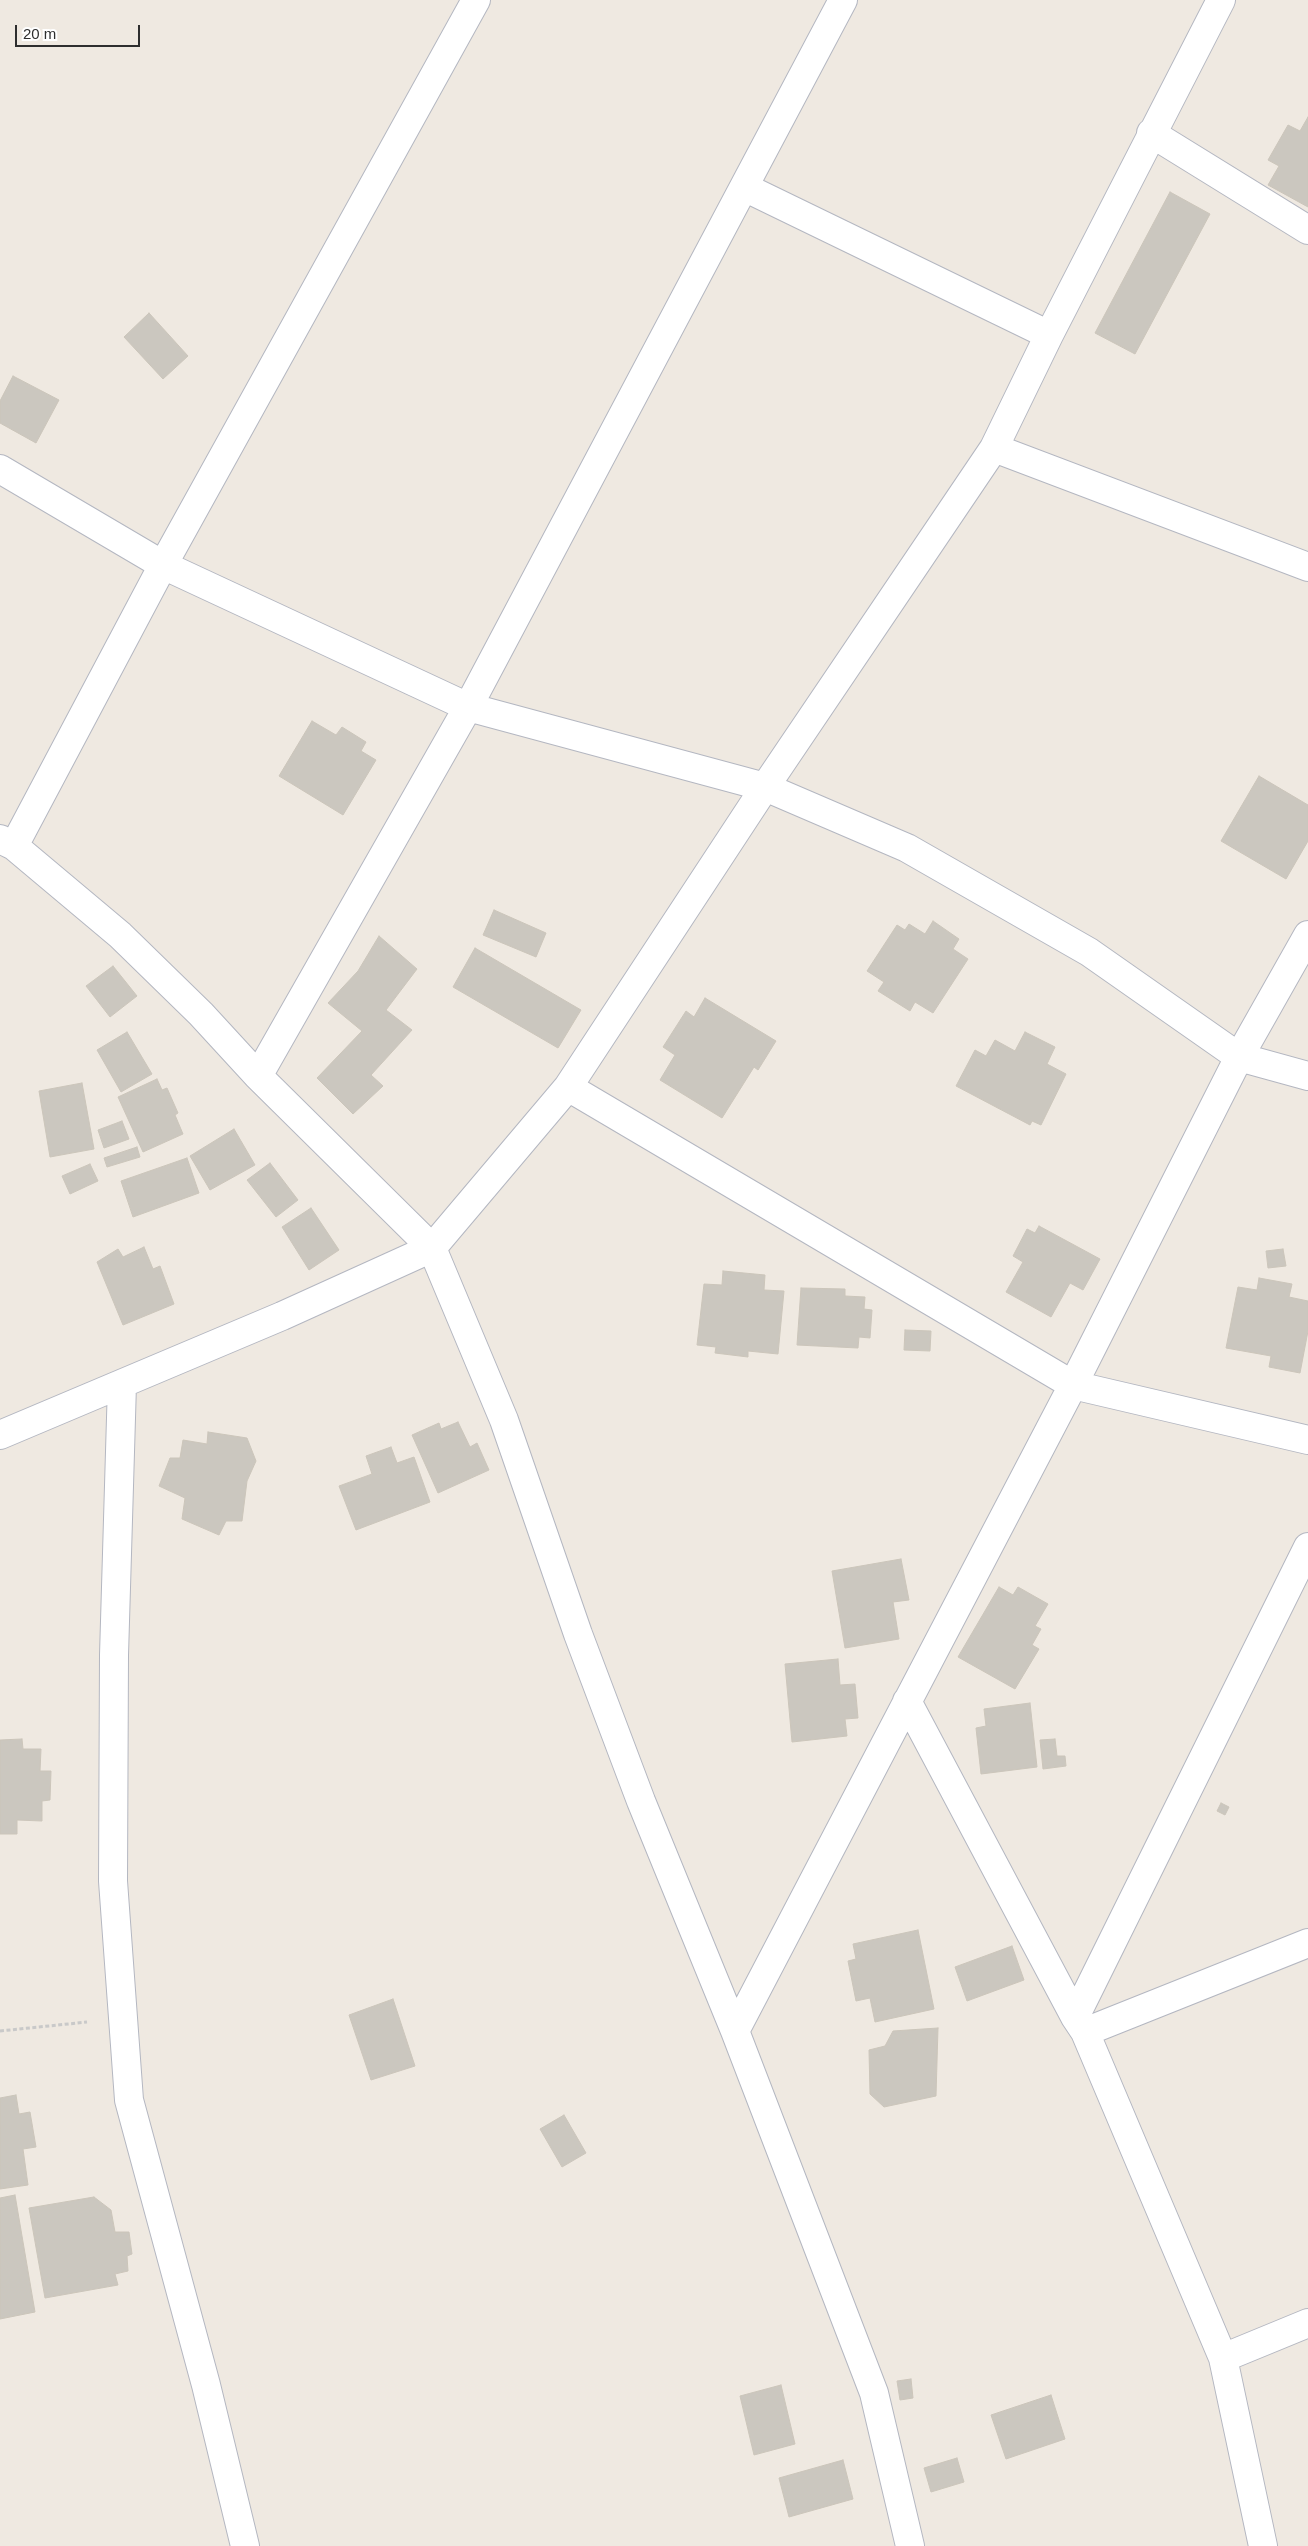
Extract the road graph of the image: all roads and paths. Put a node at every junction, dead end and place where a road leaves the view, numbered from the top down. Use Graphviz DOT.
graph roads {
  1 [pos="476,0"];
  2 [pos="843,0"];
  3 [pos="1221,0"];
  4 [pos="1151,133"];
  5 [pos="744,188"];
  6 [pos="1308,230"];
  7 [pos="1049,335"];
  8 [pos="994,448"];
  9 [pos="0,469"];
  10 [pos="163,565"];
  11 [pos="1308,567"];
  12 [pos="468,707"];
  13 [pos="765,787"];
  14 [pos="7,842"];
  15 [pos="1308,935"];
  16 [pos="1239,1057"];
  17 [pos="258,1076"];
  18 [pos="1308,1076"];
  19 [pos="568,1087"];
  20 [pos="432,1248"];
  21 [pos="122,1384"];
  22 [pos="1073,1385"];
  23 [pos="0,1435"];
  24 [pos="1308,1440"];
  25 [pos="1308,1548"];
  26 [pos="907,1701"];
  27 [pos="1308,1942"];
  28 [pos="123,2018"];
  29 [pos="1080,2024"];
  30 [pos="0,2031"];
  31 [pos="735,2031"];
  32 [pos="1308,2323"];
  33 [pos="1223,2358"];
  34 [pos="245,2546"];
  35 [pos="910,2546"];
  36 [pos="1263,2546"];
  1 -- 10 [label="street"];
  2 -- 5 [label="street"];
  3 -- 4 [label="street"];
  4 -- 6 [label="street"];
  4 -- 7 [label="street"];
  5 -- 7 [label="street"];
  5 -- 12 [label="street"];
  7 -- 8 [label="street"];
  8 -- 11 [label="street"];
  8 -- 13 [label="street"];
  9 -- 10 [label="street"];
  10 -- 12 [label="street"];
  10 -- 14 [label="street"];
  12 -- 13 [label="street"];
  12 -- 17 [label="street"];
  13 -- 16 [label="street"];
  13 -- 19 [label="street"];
  14 -- 17 [label="street"];
  15 -- 16 [label="street"];
  16 -- 18 [label="street"];
  16 -- 22 [label="street"];
  17 -- 20 [label="street"];
  19 -- 20 [label="street"];
  19 -- 22 [label="street"];
  20 -- 21 [label="street"];
  20 -- 31 [label="street"];
  21 -- 23 [label="street"];
  21 -- 28 [label="street"];
  22 -- 24 [label="street"];
  22 -- 26 [label="street"];
  25 -- 29 [label="street"];
  26 -- 29 [label="street"];
  26 -- 31 [label="street"];
  27 -- 29 [label="street"];
  28 -- 30 [label="path"];
  28 -- 34 [label="street"];
  29 -- 33 [label="street"];
  31 -- 35 [label="street"];
  32 -- 33 [label="street"];
  33 -- 36 [label="street"];
}
